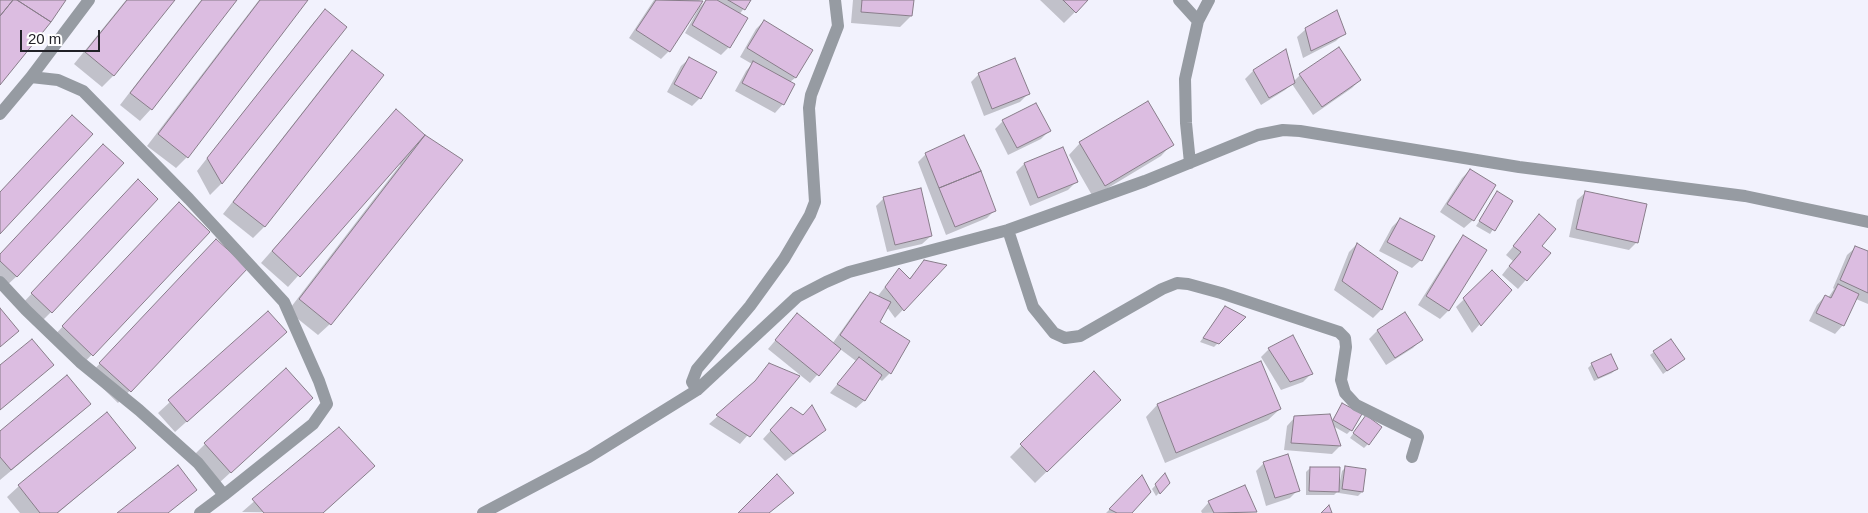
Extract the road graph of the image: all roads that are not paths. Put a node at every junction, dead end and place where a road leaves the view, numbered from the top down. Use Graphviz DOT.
graph roads {
  1 [pos="89,0"];
  2 [pos="835,0"];
  3 [pos="1179,0"];
  4 [pos="1209,0"];
  5 [pos="1198,21"];
  6 [pos="31,78"];
  7 [pos="0,114"];
  8 [pos="1190,163"];
  9 [pos="1868,222"];
  10 [pos="1008,230"];
  11 [pos="0,282"];
  12 [pos="697,390"];
  13 [pos="1412,458"];
  14 [pos="224,495"];
  15 [pos="200,513"];
  16 [pos="483,513"];
  1 -- 6 [label="street"];
  2 -- 12 [label="street"];
  3 -- 5 [label="street"];
  4 -- 5 [label="street"];
  5 -- 8 [label="street"];
  6 -- 7 [label="street"];
  6 -- 14 [label="street"];
  8 -- 9 [label="street"];
  8 -- 10 [label="street"];
  10 -- 12 [label="street"];
  10 -- 13 [label="street"];
  11 -- 14 [label="street"];
  12 -- 16 [label="street"];
  14 -- 15 [label="street"];
}
